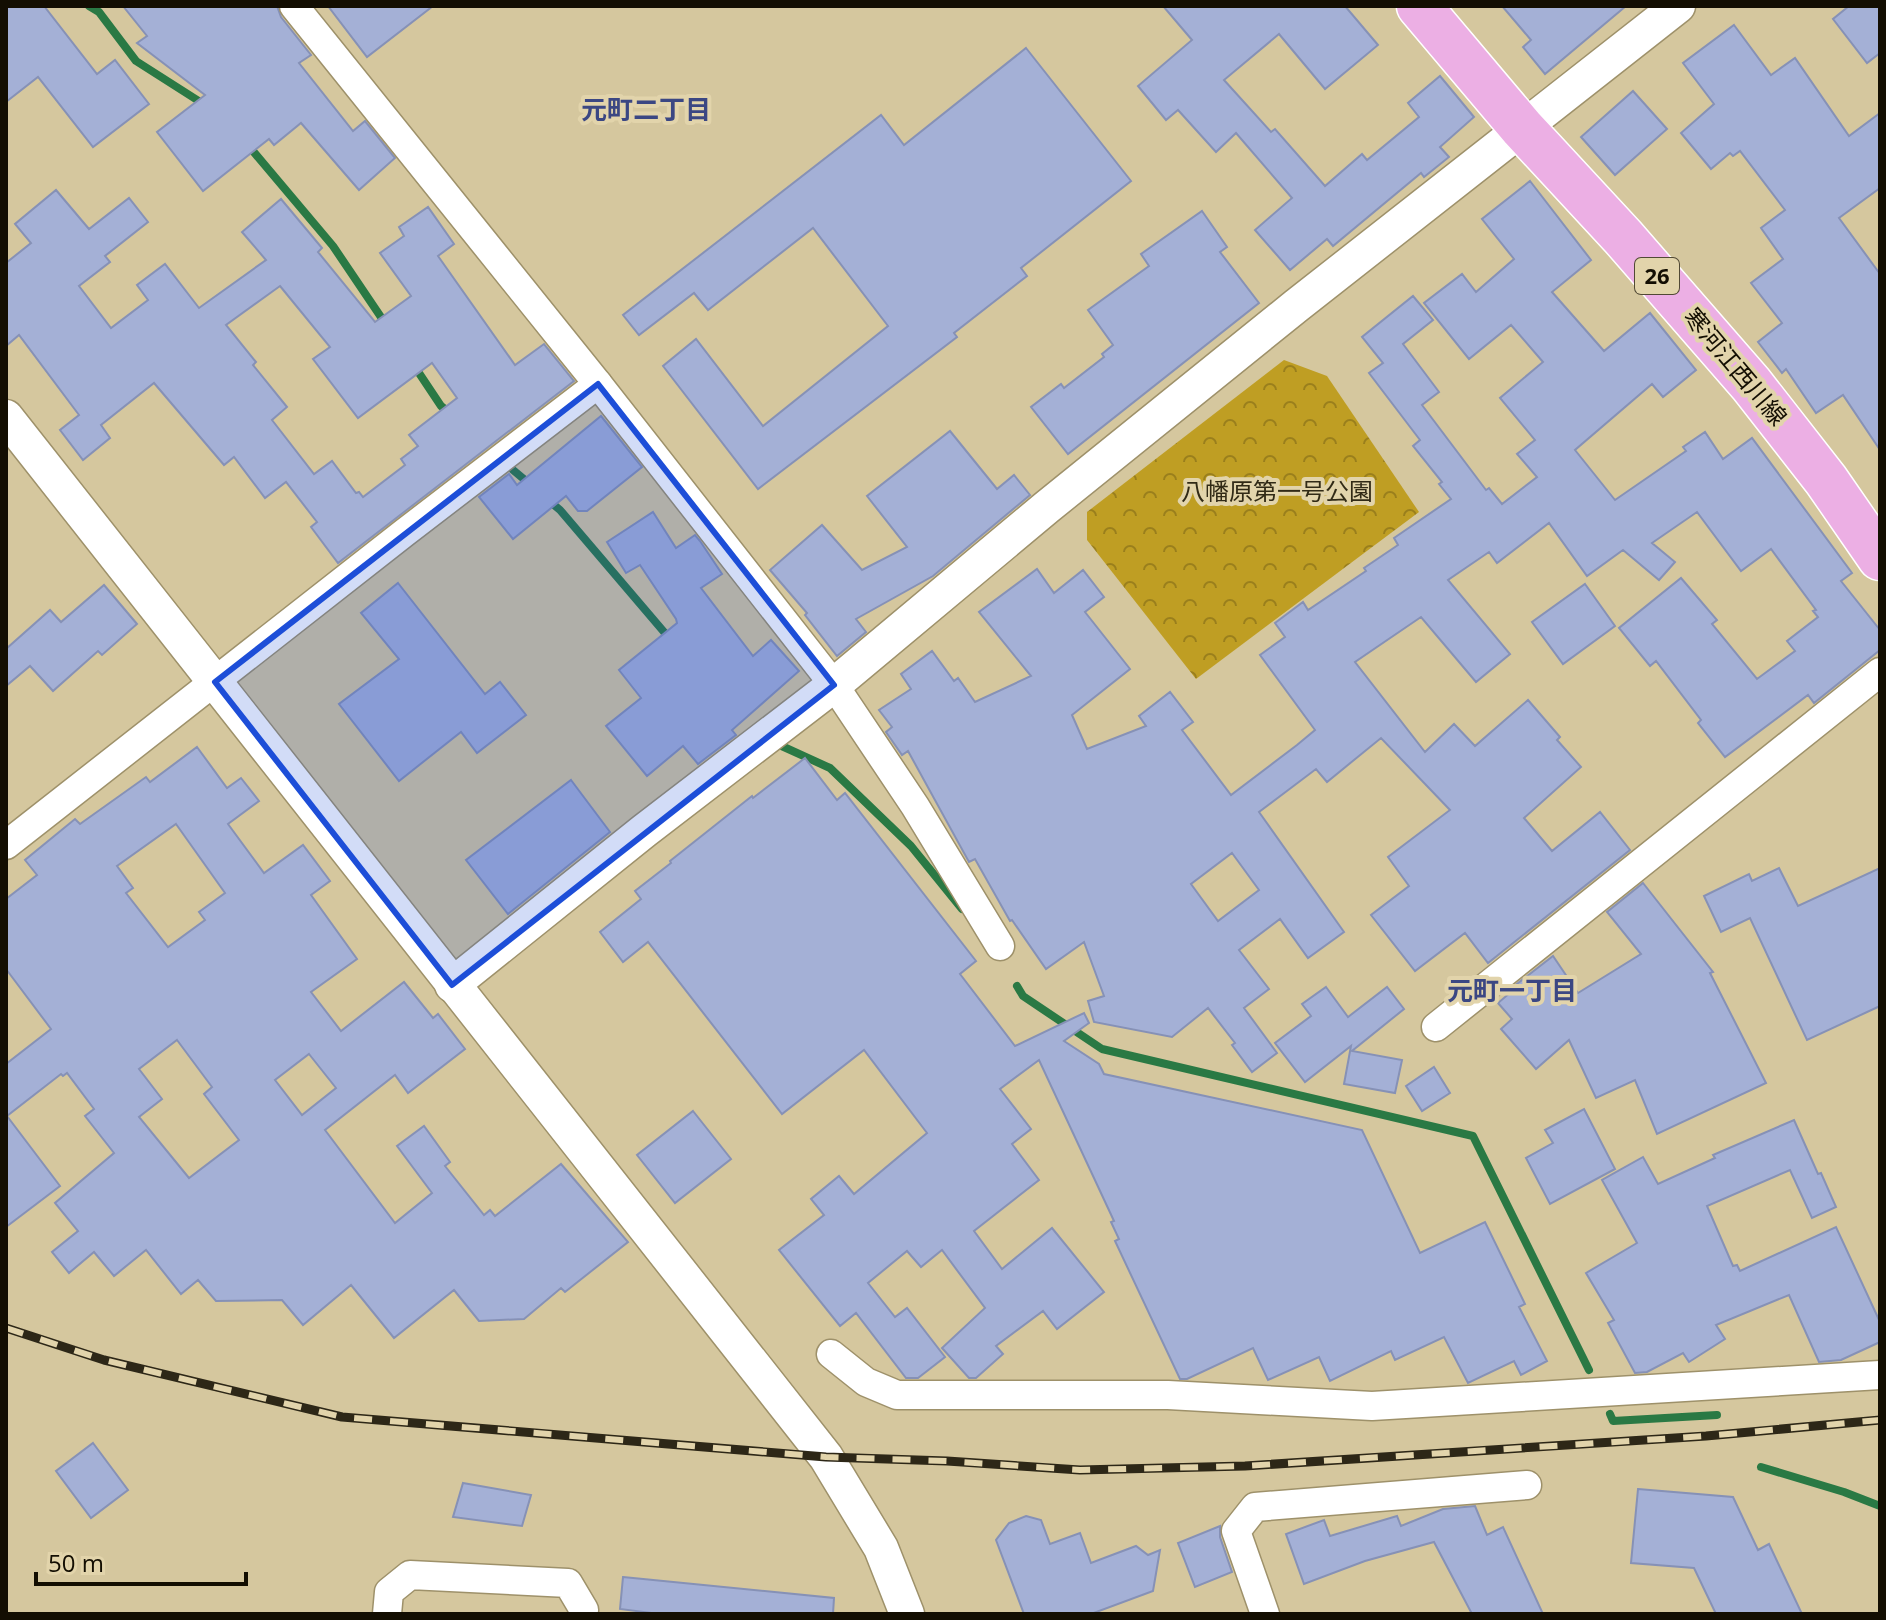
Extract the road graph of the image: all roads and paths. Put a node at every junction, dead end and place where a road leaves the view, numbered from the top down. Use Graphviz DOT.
graph roads {
  1 [pos="294,6"];
  2 [pos="1419,6"];
  3 [pos="1678,6"];
  4 [pos="1522,128"];
  5 [pos="598,384"];
  6 [pos="6,417"];
  7 [pos="1880,558"];
  8 [pos="1880,672"];
  9 [pos="215,682"];
  10 [pos="834,685"];
  11 [pos="6,845"];
  12 [pos="1000,946"];
  13 [pos="452,985"];
  14 [pos="1436,1027"];
  15 [pos="831,1354"];
  16 [pos="1880,1375"];
  17 [pos="1527,1485"];
  18 [pos="387,1614"];
  19 [pos="583,1614"];
  20 [pos="907,1614"];
  21 [pos="1265,1614"];
  1 -- 5 [label="street"];
  2 -- 4 [label="main road, 寒河江西川線 / 26"];
  3 -- 4 [label="street"];
  4 -- 7 [label="main road, 寒河江西川線 / 26"];
  4 -- 10 [label="street"];
  5 -- 9 [label="street"];
  5 -- 10 [label="street"];
  6 -- 9 [label="street"];
  8 -- 14 [label="street"];
  9 -- 11 [label="street"];
  9 -- 13 [label="street"];
  10 -- 12 [label="street"];
  10 -- 13 [label="street"];
  13 -- 20 [label="street"];
  15 -- 16 [label="street"];
  17 -- 21 [label="street"];
  18 -- 19 [label="street"];
}
